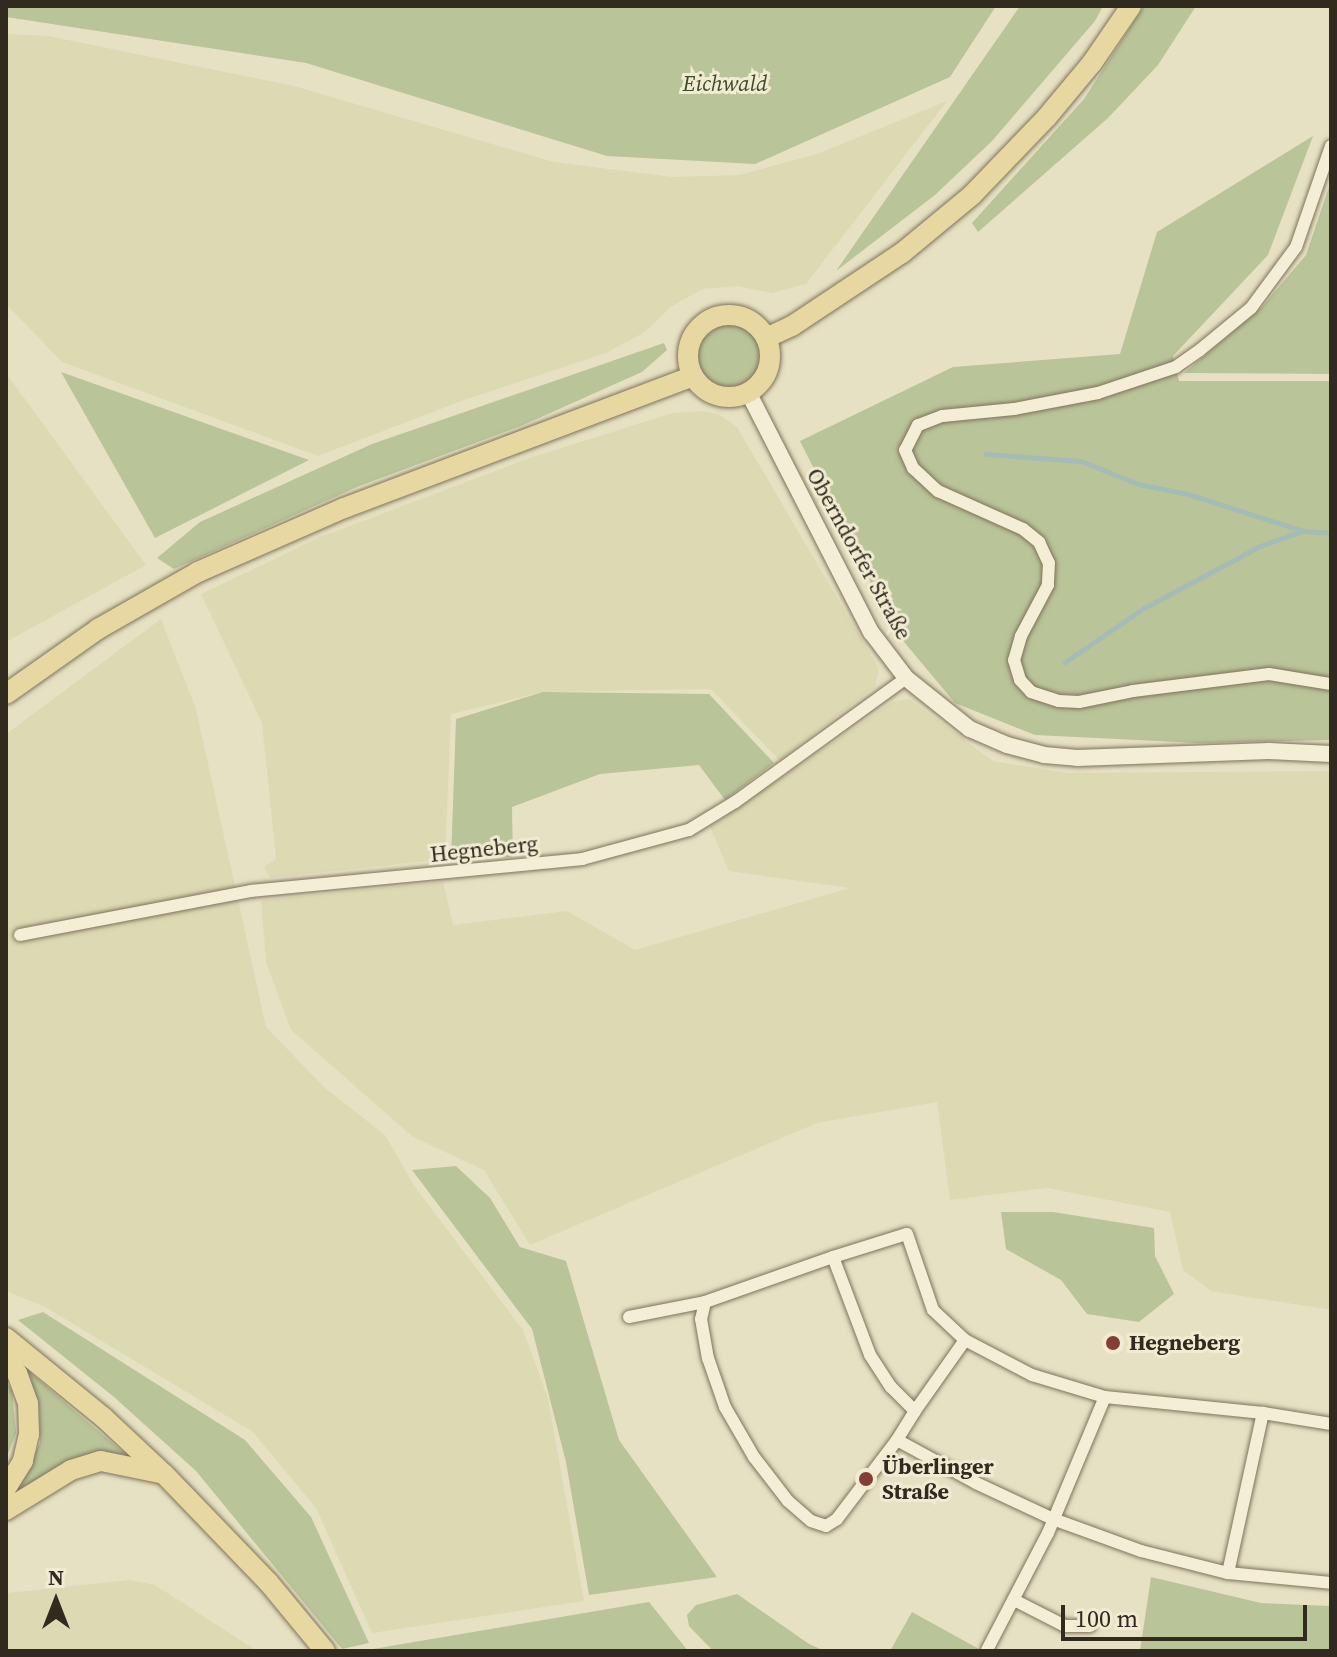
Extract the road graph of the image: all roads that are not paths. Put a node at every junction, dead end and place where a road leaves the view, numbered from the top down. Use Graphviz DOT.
graph roads {
  1 [pos="1131,6"];
  2 [pos="1331,146"];
  3 [pos="766,338"];
  4 [pos="693,376"];
  5 [pos="748,392"];
  6 [pos="906,678"];
  7 [pos="1331,684"];
  8 [pos="6,694"];
  9 [pos="1331,754"];
  10 [pos="20,935"];
  11 [pos="833,1257"];
  12 [pos="705,1302"];
  13 [pos="629,1317"];
  14 [pos="6,1338"];
  15 [pos="965,1340"];
  16 [pos="6,1358"];
  17 [pos="1105,1397"];
  18 [pos="915,1411"];
  19 [pos="1263,1413"];
  20 [pos="1331,1424"];
  21 [pos="897,1440"];
  22 [pos="164,1474"];
  23 [pos="6,1488"];
  24 [pos="6,1510"];
  25 [pos="1053,1519"];
  26 [pos="1228,1573"];
  27 [pos="1331,1583"];
  28 [pos="1014,1600"];
  29 [pos="1090,1626"];
  30 [pos="987,1650"];
  31 [pos="325,1651"];
  1 -- 3 [label="main road"];
  2 -- 7 [label="street"];
  3 -- 4 [label="main road"];
  3 -- 5 [label="main road"];
  4 -- 5 [label="main road"];
  4 -- 8 [label="main road"];
  5 -- 6 [label="street, Oberndorfer Straße"];
  6 -- 9 [label="street, Oberndorfer Straße"];
  6 -- 10 [label="street, Hegneberg"];
  11 -- 12 [label="street"];
  11 -- 15 [label="street"];
  11 -- 18 [label="street"];
  12 -- 13 [label="street"];
  12 -- 21 [label="street"];
  14 -- 22 [label="main road"];
  15 -- 17 [label="street"];
  15 -- 18 [label="street"];
  16 -- 23 [label="main road"];
  17 -- 19 [label="street"];
  17 -- 25 [label="street"];
  18 -- 21 [label="street"];
  19 -- 20 [label="street"];
  19 -- 26 [label="street"];
  21 -- 25 [label="street"];
  22 -- 24 [label="main road"];
  22 -- 31 [label="main road"];
  25 -- 26 [label="street"];
  25 -- 28 [label="street"];
  26 -- 27 [label="street"];
  28 -- 29 [label="street"];
  28 -- 30 [label="street"];
}
